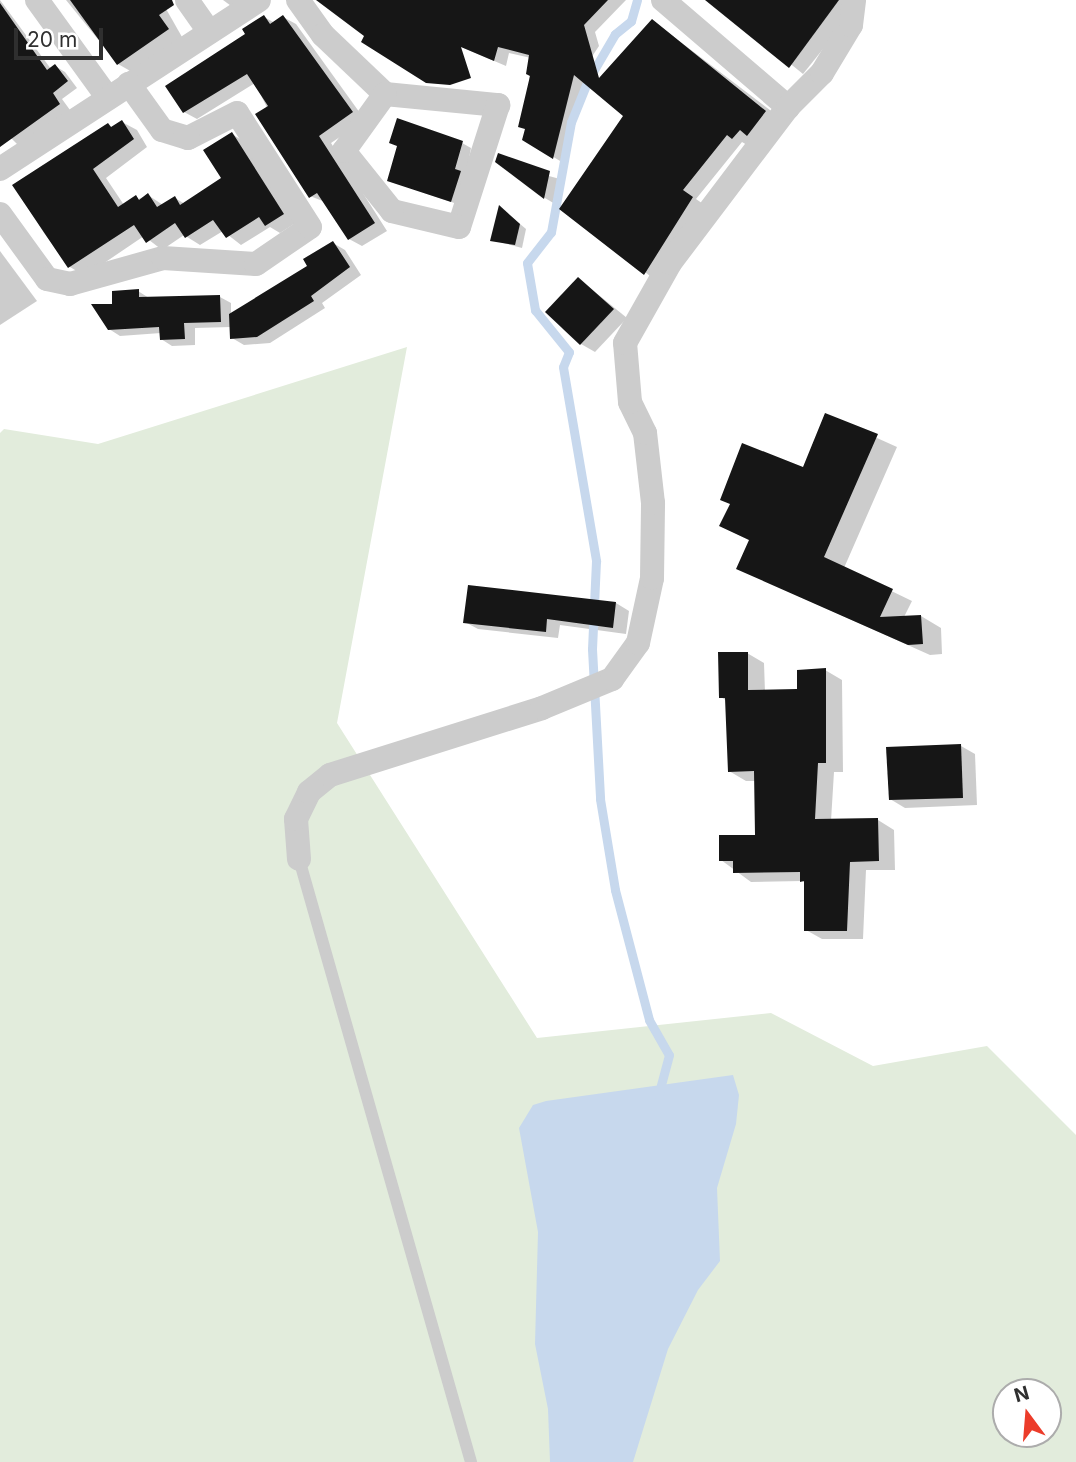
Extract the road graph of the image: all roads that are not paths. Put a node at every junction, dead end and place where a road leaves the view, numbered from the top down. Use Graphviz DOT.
graph roads {
  1 [pos="37,0"];
  2 [pos="187,0"];
  3 [pos="259,0"];
  4 [pos="298,0"];
  5 [pos="854,0"];
  6 [pos="664,1"];
  7 [pos="209,32"];
  8 [pos="129,84"];
  9 [pos="384,94"];
  10 [pos="108,98"];
  11 [pos="789,107"];
  12 [pos="0,169"];
  13 [pos="0,214"];
  14 [pos="299,859"];
  15 [pos="471,1462"];
  1 -- 10 [label="street"];
  2 -- 7 [label="street"];
  3 -- 7 [label="street"];
  4 -- 9 [label="street"];
  5 -- 11 [label="street"];
  6 -- 11 [label="street"];
  7 -- 8 [label="street"];
  8 -- 10 [label="street"];
  8 -- 13 [label="street"];
  9 -- 9 [label="street"];
  10 -- 12 [label="street"];
  11 -- 14 [label="street"];
  14 -- 15 [label="lane"];
}
